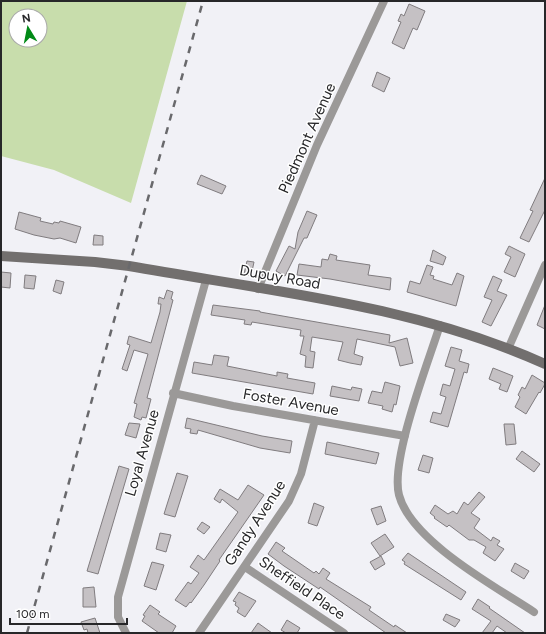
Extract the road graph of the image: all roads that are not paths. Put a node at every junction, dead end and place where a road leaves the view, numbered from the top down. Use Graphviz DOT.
graph roads {
  1 [pos="384,1"];
  2 [pos="1,256"];
  3 [pos="545,265"];
  4 [pos="206,280"];
  5 [pos="258,289"];
  6 [pos="440,325"];
  7 [pos="508,349"];
  8 [pos="545,364"];
  9 [pos="173,393"];
  10 [pos="314,420"];
  11 [pos="405,436"];
  12 [pos="245,567"];
  13 [pos="534,612"];
  14 [pos="126,633"];
  15 [pos="199,633"];
  16 [pos="344,633"];
  1 -- 5 [label="street, Piedmont Avenue"];
  2 -- 4 [label="street, Dupuy Road"];
  3 -- 7 [label="street"];
  4 -- 5 [label="street, Dupuy Road"];
  4 -- 9 [label="street, Loyal Avenue"];
  5 -- 6 [label="street, Dupuy Road"];
  6 -- 7 [label="street, Dupuy Road"];
  6 -- 11 [label="street"];
  7 -- 8 [label="street, Dupuy Road"];
  9 -- 10 [label="street, Foster Avenue"];
  9 -- 14 [label="street, Loyal Avenue"];
  10 -- 11 [label="street, Foster Avenue"];
  10 -- 12 [label="street, Gandy Avenue"];
  11 -- 13 [label="street"];
  12 -- 15 [label="street, Gandy Avenue"];
  12 -- 16 [label="street, Sheffield Place"];
}
